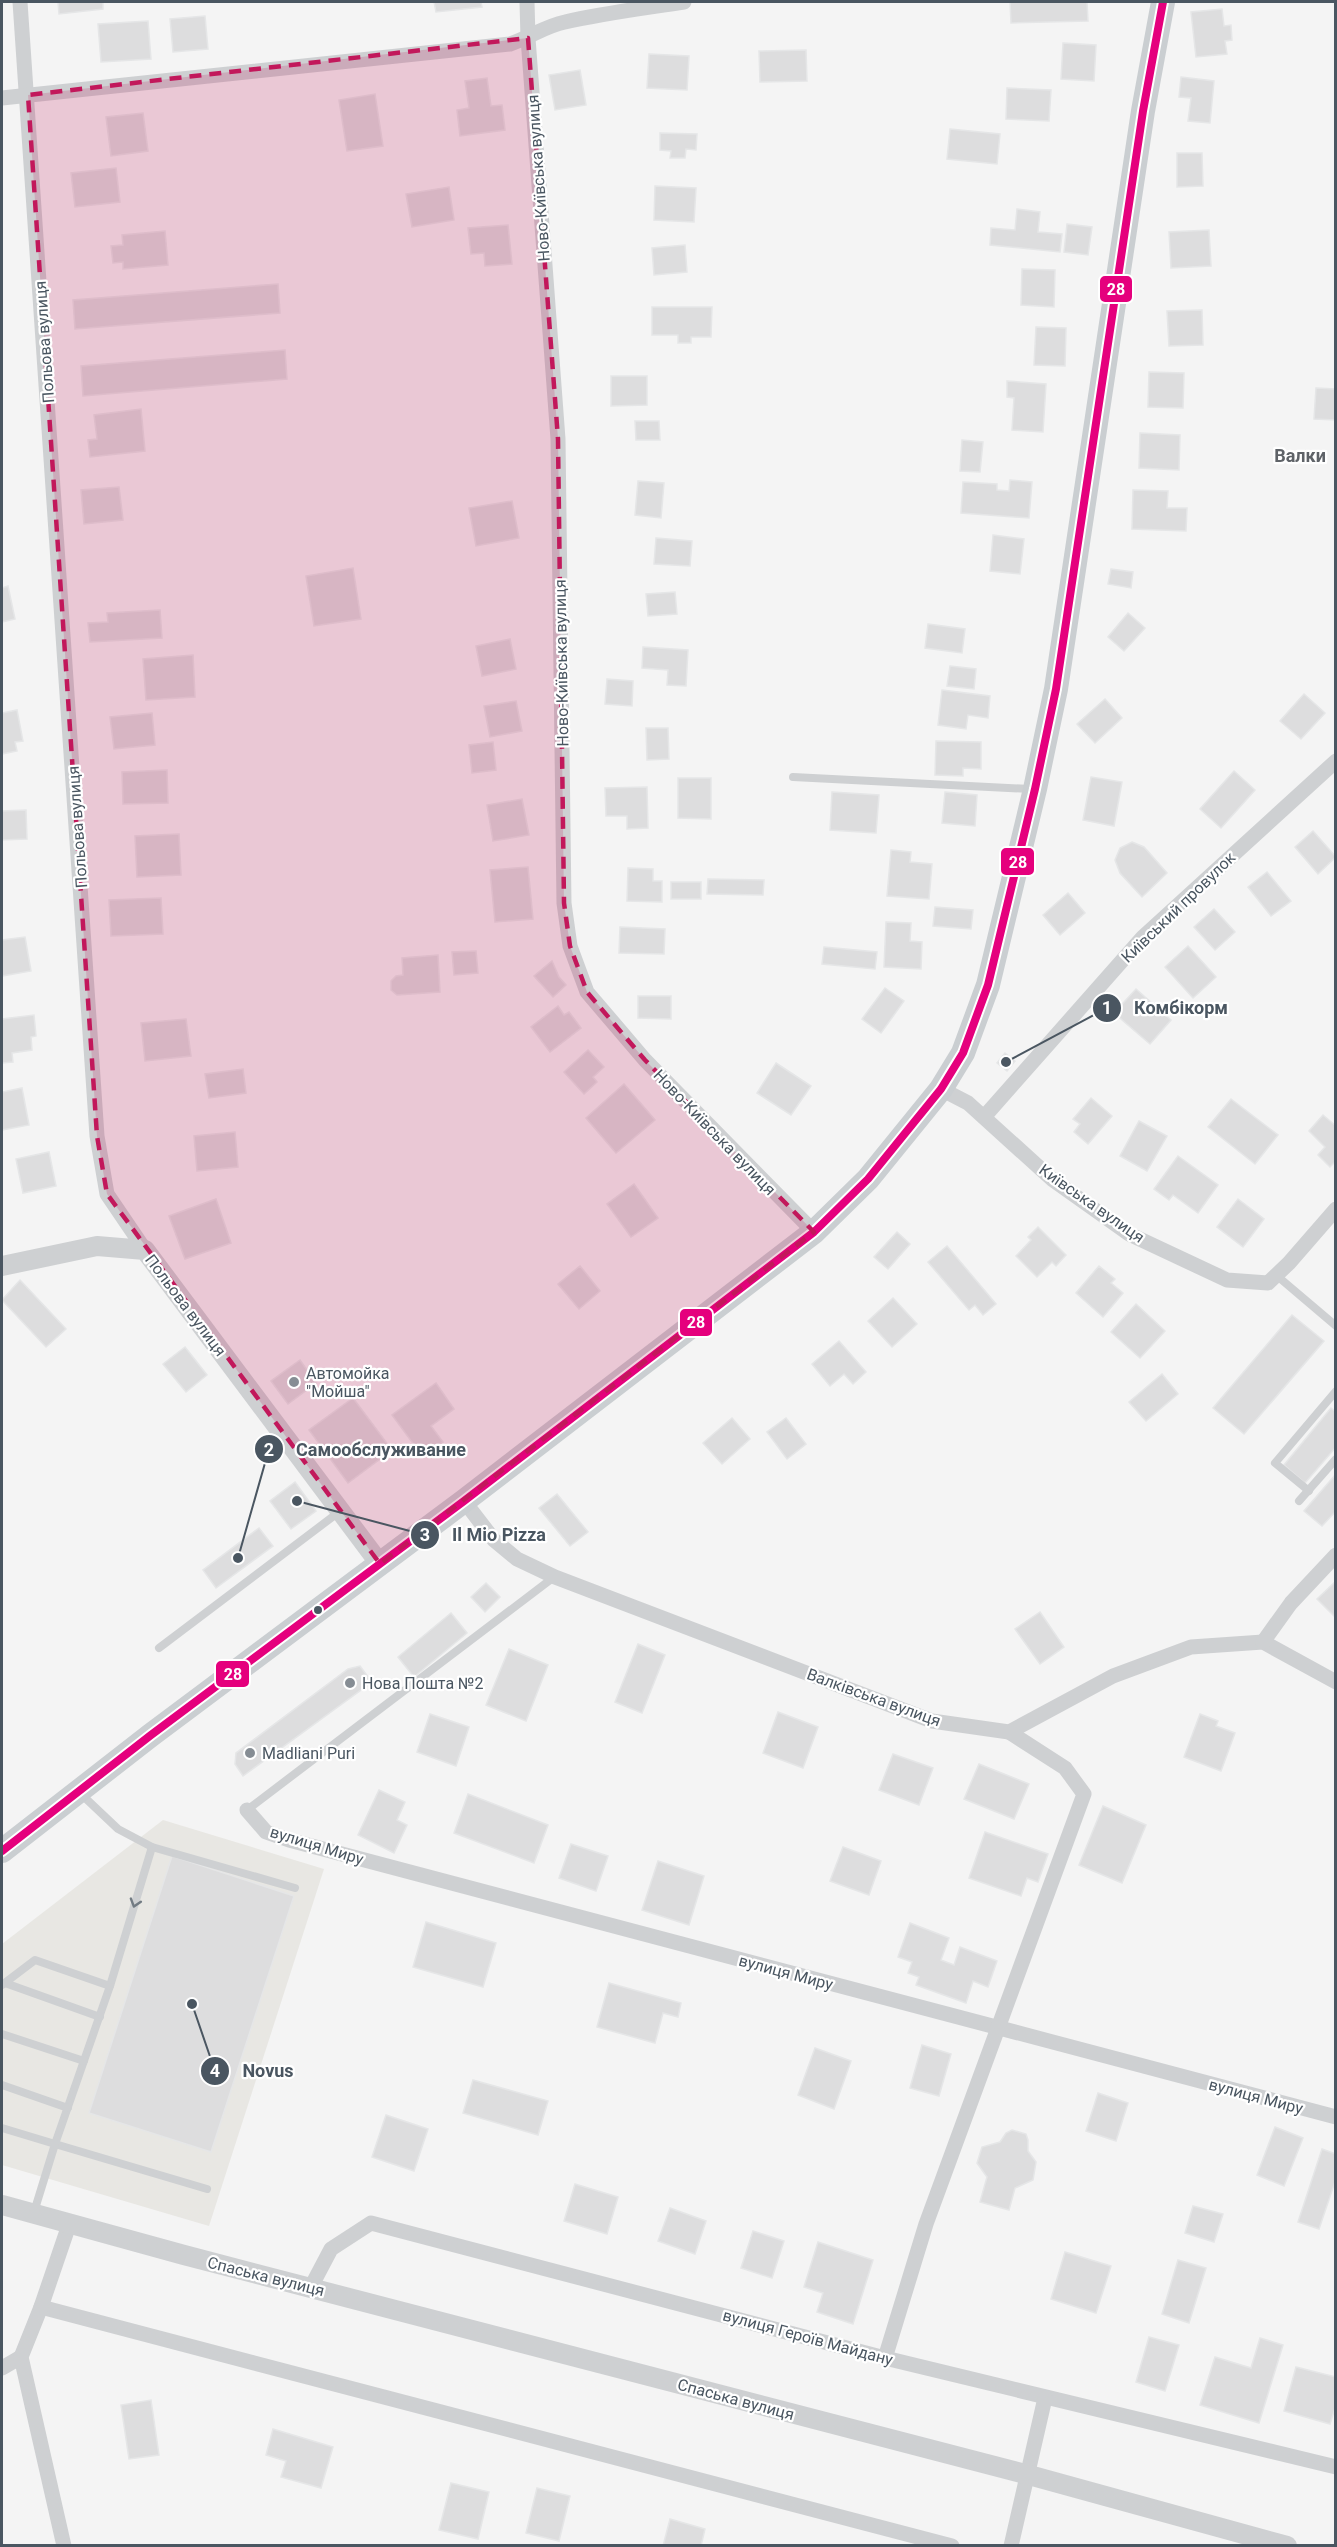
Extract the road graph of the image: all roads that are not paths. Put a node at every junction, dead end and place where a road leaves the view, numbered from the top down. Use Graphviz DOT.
graph roads {
  1 [pos="20,2"];
  2 [pos="527,2"];
  3 [pos="684,2"];
  4 [pos="1163,2"];
  5 [pos="528,38"];
  6 [pos="28,95"];
  7 [pos="2,99"];
  8 [pos="1335,761"];
  9 [pos="793,777"];
  10 [pos="1035,789"];
  11 [pos="941,1089"];
  12 [pos="984,1117"];
  13 [pos="1335,1209"];
  14 [pos="814,1232"];
  15 [pos="145,1250"];
  16 [pos="2,1266"];
  17 [pos="1276,1275"];
  18 [pos="1335,1326"];
  19 [pos="1334,1395"];
  20 [pos="1335,1459"];
  21 [pos="1309,1491"];
  22 [pos="464,1501"];
  23 [pos="1299,1501"];
  24 [pos="340,1511"];
  25 [pos="1335,1555"];
  26 [pos="380,1564"];
  27 [pos="555,1577"];
  28 [pos="1263,1642"];
  29 [pos="159,1648"];
  30 [pos="1335,1682"];
  31 [pos="1009,1732"];
  32 [pos="78,1792"];
  33 [pos="247,1809"];
  34 [pos="152,1847"];
  35 [pos="2,1851"];
  36 [pos="295,1888"];
  37 [pos="3,1984"];
  38 [pos="110,1986"];
  39 [pos="100,2017"];
  40 [pos="996,2029"];
  41 [pos="2,2034"];
  42 [pos="84,2061"];
  43 [pos="2,2085"];
  44 [pos="68,2108"];
  45 [pos="1335,2117"];
  46 [pos="2,2128"];
  47 [pos="55,2144"];
  48 [pos="207,2189"];
  49 [pos="2,2205"];
  50 [pos="33,2213"];
  51 [pos="70,2222"];
  52 [pos="311,2287"];
  53 [pos="41,2307"];
  54 [pos="21,2357"];
  55 [pos="885,2358"];
  56 [pos="2,2368"];
  57 [pos="1045,2398"];
  58 [pos="1335,2467"];
  59 [pos="1029,2475"];
  60 [pos="64,2546"];
  61 [pos="952,2546"];
  62 [pos="1011,2546"];
  63 [pos="1287,2546"];
  1 -- 6 [label="street, Польова вулиця"];
  2 -- 5 [label="street, Ново-Київська вулиця"];
  3 -- 5 [label="street"];
  4 -- 10 [label="main road"];
  5 -- 6 [label="street"];
  5 -- 14 [label="street, Ново-Київська вулиця"];
  6 -- 7 [label="street"];
  6 -- 15 [label="street, Польова вулиця"];
  8 -- 12 [label="street, Київський провулок"];
  9 -- 10 [label="lane"];
  10 -- 11 [label="main road"];
  11 -- 12 [label="street, Київська вулиця"];
  11 -- 14 [label="main road"];
  12 -- 17 [label="street, Київська вулиця"];
  13 -- 17 [label="street"];
  14 -- 22 [label="main road"];
  15 -- 16 [label="street"];
  15 -- 24 [label="street, Польова вулиця"];
  17 -- 18 [label="lane"];
  19 -- 21 [label="lane"];
  20 -- 21 [label="lane"];
  21 -- 23 [label="lane"];
  22 -- 26 [label="main road"];
  22 -- 27 [label="street, Валківська вулиця"];
  24 -- 26 [label="street, Польова вулиця"];
  24 -- 29 [label="lane"];
  25 -- 28 [label="street"];
  26 -- 32 [label="main road"];
  27 -- 31 [label="street, Валківська вулиця"];
  27 -- 33 [label="lane"];
  28 -- 30 [label="street"];
  28 -- 31 [label="street"];
  31 -- 40 [label="street"];
  32 -- 34 [label="lane"];
  32 -- 35 [label="main road"];
  33 -- 40 [label="street, вулиця Миру"];
  34 -- 36 [label="lane"];
  34 -- 38 [label="lane, one-way"];
  37 -- 38 [label="lane"];
  37 -- 39 [label="lane"];
  38 -- 39 [label="lane"];
  39 -- 42 [label="lane"];
  40 -- 45 [label="street, вулиця Миру"];
  40 -- 55 [label="street"];
  41 -- 42 [label="lane"];
  42 -- 44 [label="lane"];
  43 -- 44 [label="lane"];
  44 -- 47 [label="lane"];
  46 -- 47 [label="lane"];
  47 -- 48 [label="lane"];
  47 -- 50 [label="lane"];
  49 -- 50 [label="street, Спаська вулиця"];
  50 -- 51 [label="street, Спаська вулиця"];
  51 -- 52 [label="street, Спаська вулиця"];
  51 -- 53 [label="street"];
  52 -- 55 [label="street, вулиця Героїв Майдану"];
  52 -- 59 [label="street, Спаська вулиця"];
  53 -- 54 [label="street"];
  53 -- 61 [label="street"];
  54 -- 56 [label="street"];
  54 -- 60 [label="street"];
  55 -- 57 [label="street, вулиця Героїв Майдану"];
  57 -- 58 [label="street, вулиця Героїв Майдану"];
  57 -- 59 [label="street"];
  59 -- 62 [label="street"];
  59 -- 63 [label="street, Спаська вулиця"];
}
